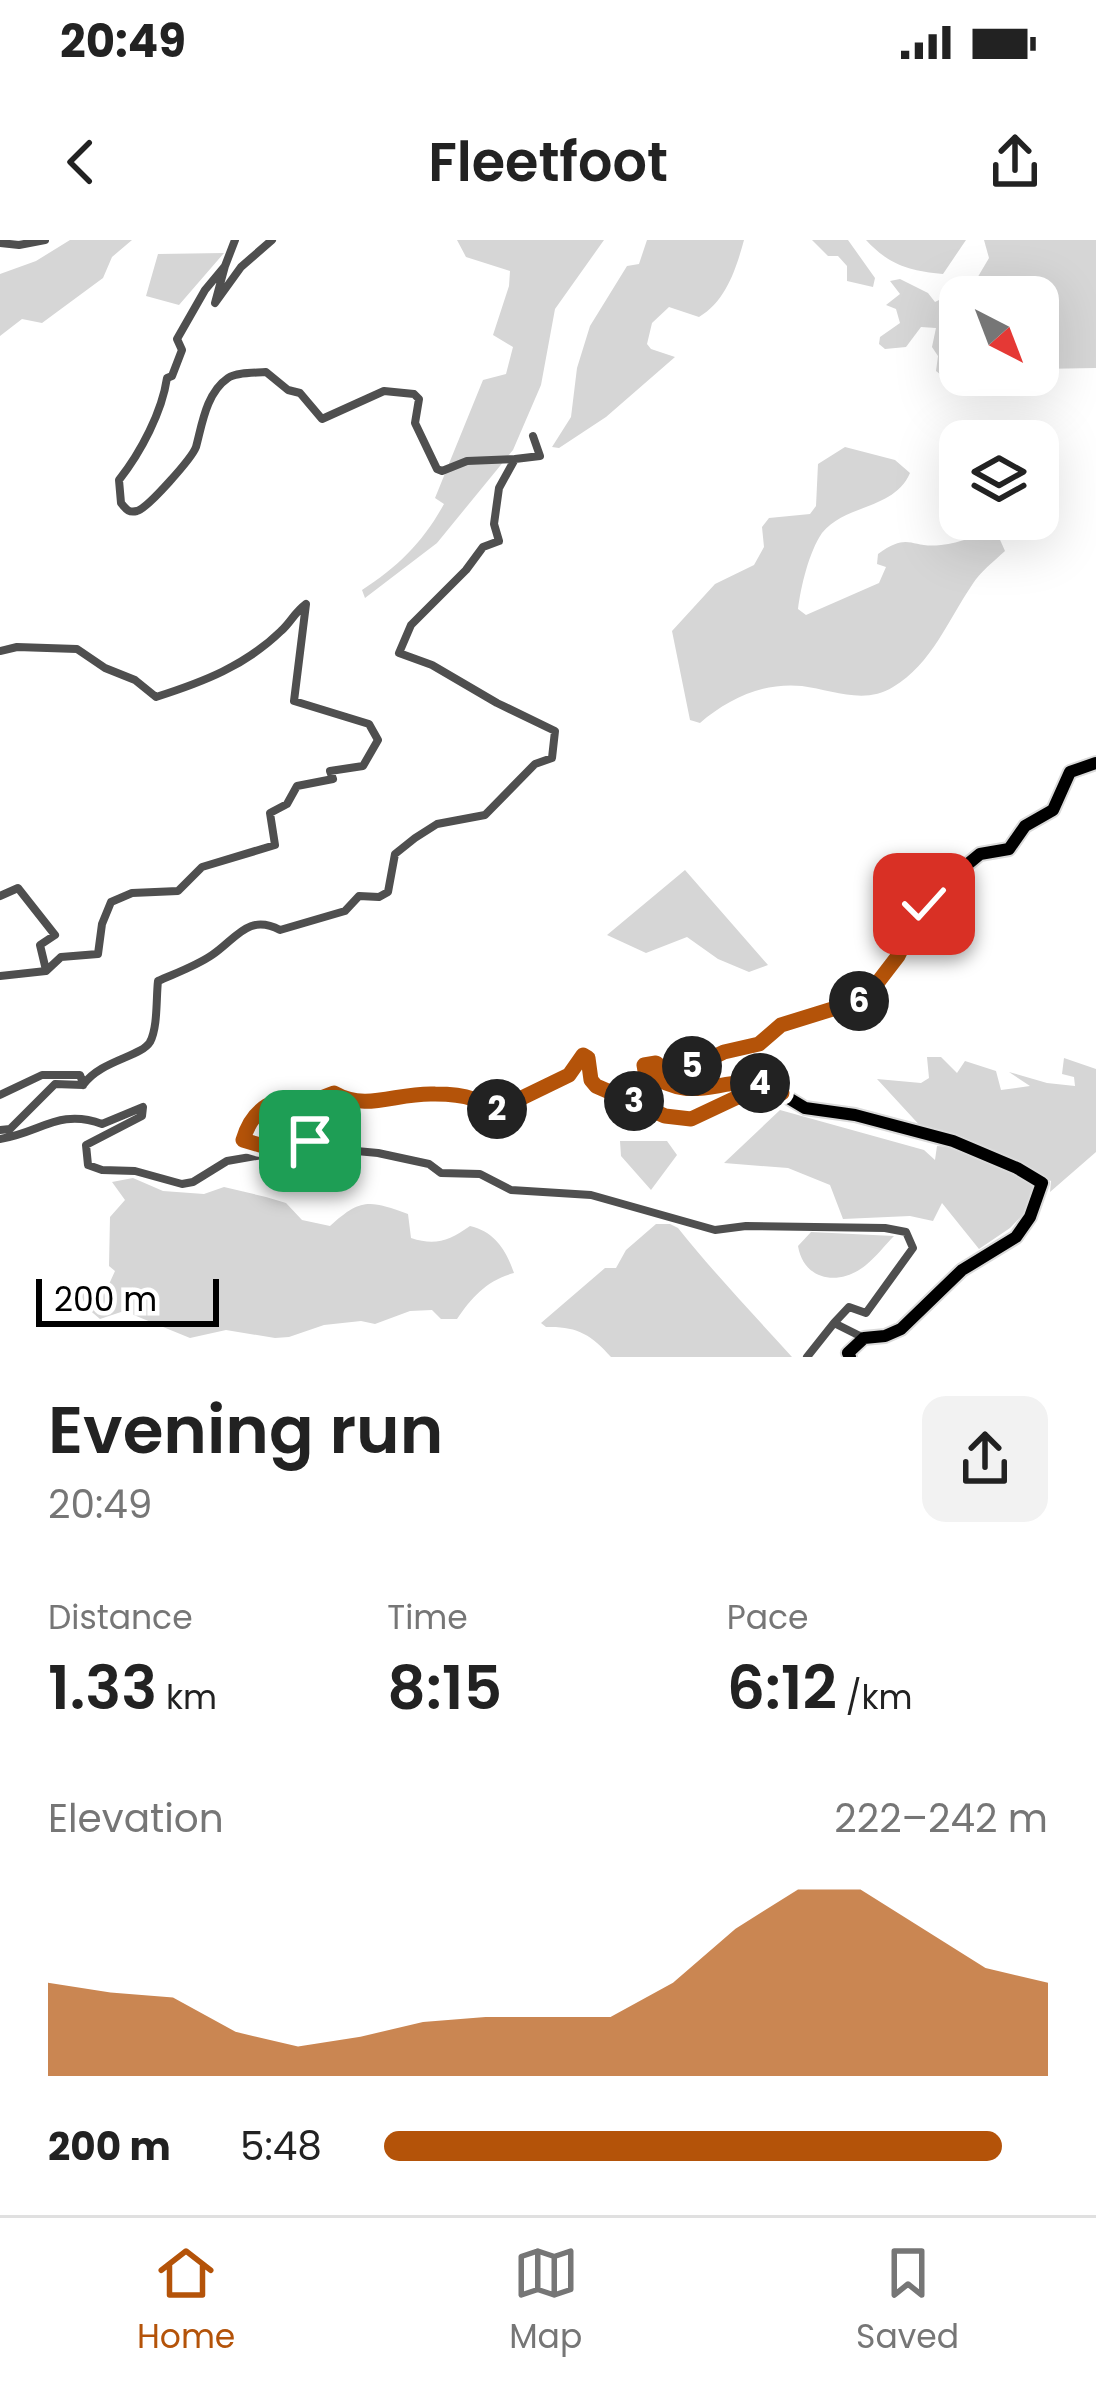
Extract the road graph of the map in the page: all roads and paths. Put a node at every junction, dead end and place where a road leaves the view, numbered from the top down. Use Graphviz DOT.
graph roads {
  1 [pos="45,240"];
  2 [pos="236,240"];
  3 [pos="272,240"];
  4 [pos="0,243"];
  5 [pos="225,266"];
  6 [pos="532,436"];
  7 [pos="515,459"];
  8 [pos="0,651"];
  9 [pos="1096,763"];
  10 [pos="0,896"];
  11 [pos="46,971"];
  12 [pos="0,976"];
  13 [pos="83,1085"];
  14 [pos="782,1093"];
  15 [pos="0,1095"];
  16 [pos="0,1130"];
  17 [pos="0,1139"];
  18 [pos="278,1147"];
  19 [pos="834,1323"];
  20 [pos="864,1338"];
  21 [pos="807,1357"];
  22 [pos="850,1357"];
  1 -- 4 [label="street"];
  2 -- 5 [label="street"];
  3 -- 5 [label="street"];
  5 -- 7 [label="street"];
  6 -- 7 [label="street"];
  7 -- 13 [label="street"];
  8 -- 11 [label="street"];
  9 -- 14 [label="main road"];
  10 -- 11 [label="street"];
  11 -- 12 [label="street"];
  13 -- 15 [label="street"];
  13 -- 16 [label="street"];
  14 -- 18 [label="street"];
  14 -- 20 [label="main road"];
  17 -- 18 [label="street"];
  18 -- 19 [label="street"];
  19 -- 20 [label="street"];
  19 -- 21 [label="street"];
  20 -- 22 [label="main road"];
}
